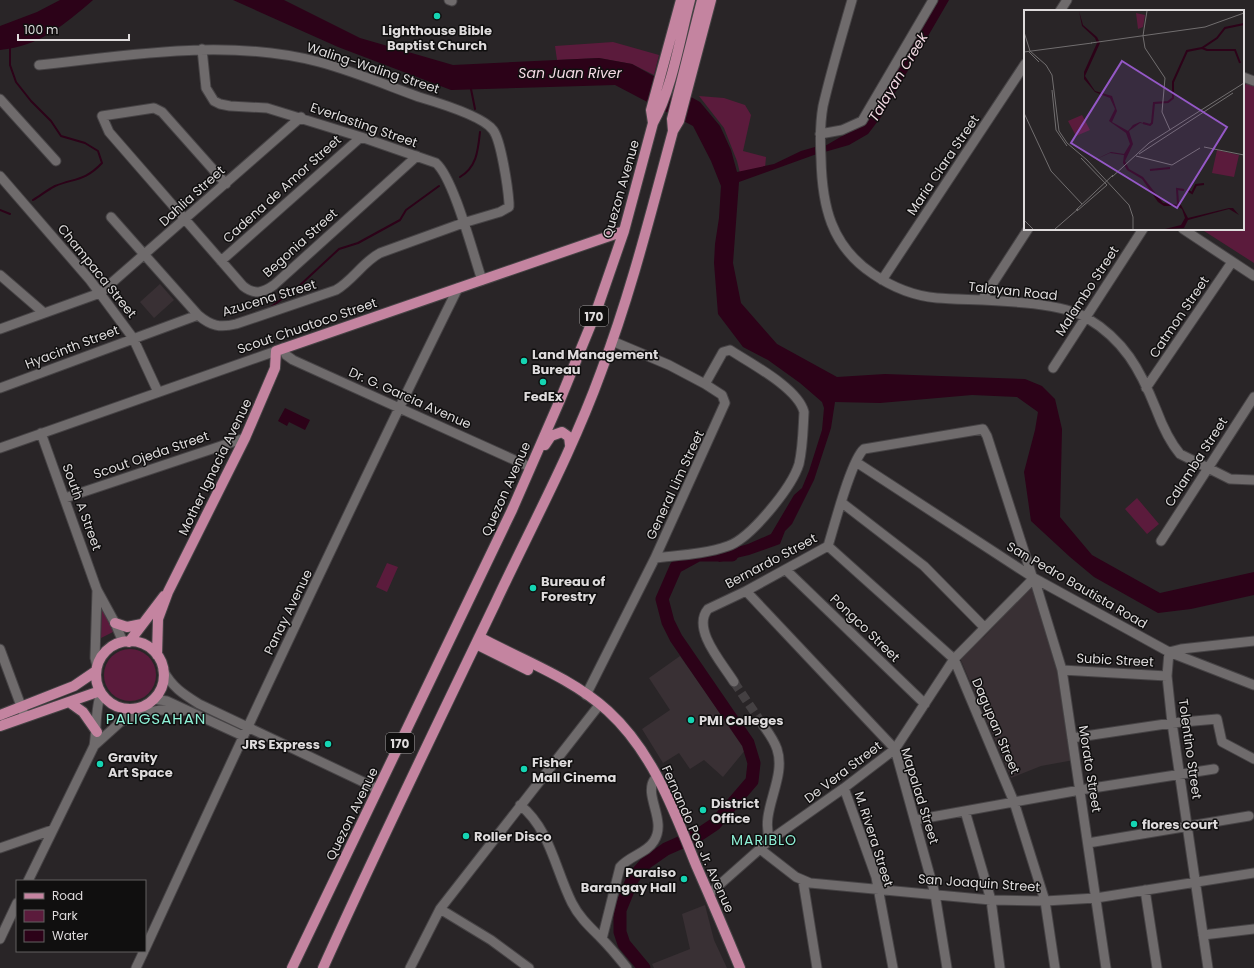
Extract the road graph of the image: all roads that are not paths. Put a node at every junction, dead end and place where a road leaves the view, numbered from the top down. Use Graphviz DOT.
graph roads {
  1 [pos="681,0"];
  2 [pos="690,0"];
  3 [pos="702,0"];
  4 [pos="711,0"];
  5 [pos="852,0"];
  6 [pos="933,0"];
  7 [pos="1067,0"];
  8 [pos="1061,10"];
  9 [pos="202,49"];
  10 [pos="39,64"];
  11 [pos="1024,66"];
  12 [pos="1244,77"];
  13 [pos="665,78"];
  14 [pos="1254,81"];
  15 [pos="684,85"];
  16 [pos="0,99"];
  17 [pos="301,117"];
  18 [pos="820,134"];
  19 [pos="360,137"];
  20 [pos="417,156"];
  21 [pos="56,161"];
  22 [pos="0,176"];
  23 [pos="226,184"];
  24 [pos="111,217"];
  25 [pos="185,220"];
  26 [pos="463,223"];
  27 [pos="1027,230"];
  28 [pos="1142,230"];
  29 [pos="1184,230"];
  30 [pos="624,231"];
  31 [pos="145,255"];
  32 [pos="221,261"];
  33 [pos="1232,262"];
  34 [pos="0,275"];
  35 [pos="1254,276"];
  36 [pos="482,280"];
  37 [pos="882,280"];
  38 [pos="458,288"];
  39 [pos="100,293"];
  40 [pos="982,300"];
  41 [pos="44,313"];
  42 [pos="198,315"];
  43 [pos="1085,317"];
  44 [pos="0,329"];
  45 [pos="133,338"];
  46 [pos="612,340"];
  47 [pos="279,350"];
  48 [pos="1053,368"];
  49 [pos="704,384"];
  50 [pos="0,388"];
  51 [pos="1146,388"];
  52 [pos="158,392"];
  53 [pos="1254,397"];
  54 [pos="400,407"];
  55 [pos="983,429"];
  56 [pos="41,433"];
  57 [pos="245,438"];
  58 [pos="570,445"];
  59 [pos="0,448"];
  60 [pos="856,462"];
  61 [pos="530,467"];
  62 [pos="1206,469"];
  63 [pos="525,477"];
  64 [pos="1254,480"];
  65 [pos="65,498"];
  66 [pos="841,502"];
  67 [pos="1161,541"];
  68 [pos="828,546"];
  69 [pos="656,558"];
  70 [pos="786,570"];
  71 [pos="1033,577"];
  72 [pos="97,590"];
  73 [pos="746,591"];
  74 [pos="168,592"];
  75 [pos="115,623"];
  76 [pos="142,624"];
  77 [pos="984,627"];
  78 [pos="478,641"];
  79 [pos="1254,641"];
  80 [pos="126,642"];
  81 [pos="0,649"];
  82 [pos="1168,652"];
  83 [pos="156,655"];
  84 [pos="954,659"];
  85 [pos="97,668"];
  86 [pos="163,670"];
  87 [pos="1062,670"];
  88 [pos="1167,676"];
  89 [pos="734,682"];
  90 [pos="1254,685"];
  91 [pos="101,692"];
  92 [pos="586,695"];
  93 [pos="153,699"];
  94 [pos="69,702"];
  95 [pos="600,704"];
  96 [pos="925,704"];
  97 [pos="21,707"];
  98 [pos="136,708"];
  99 [pos="194,713"];
  100 [pos="0,715"];
  101 [pos="25,718"];
  102 [pos="118,723"];
  103 [pos="1172,723"];
  104 [pos="763,725"];
  105 [pos="0,726"];
  106 [pos="97,732"];
  107 [pos="245,732"];
  108 [pos="1072,738"];
  109 [pos="94,746"];
  110 [pos="894,749"];
  111 [pos="1254,759"];
  112 [pos="1214,769"];
  113 [pos="1180,774"];
  114 [pos="658,778"];
  115 [pos="844,788"];
  116 [pos="378,789"];
  117 [pos="1080,790"];
  118 [pos="1014,802"];
  119 [pos="520,804"];
  120 [pos="965,811"];
  121 [pos="1249,816"];
  122 [pos="915,820"];
  123 [pos="1187,826"];
  124 [pos="52,830"];
  125 [pos="770,840"];
  126 [pos="1088,843"];
  127 [pos="0,848"];
  128 [pos="760,849"];
  129 [pos="1254,873"];
  130 [pos="28,880"];
  131 [pos="803,881"];
  132 [pos="1196,882"];
  133 [pos="878,890"];
  134 [pos="1145,890"];
  135 [pos="709,894"];
  136 [pos="935,894"];
  137 [pos="1096,898"];
  138 [pos="991,900"];
  139 [pos="1045,901"];
  140 [pos="16,905"];
  141 [pos="440,908"];
  142 [pos="1254,929"];
  143 [pos="1203,935"];
  144 [pos="0,939"];
  145 [pos="602,939"];
  146 [pos="146,948"];
  147 [pos="144,952"];
  148 [pos="136,968"];
  149 [pos="292,968"];
  150 [pos="323,968"];
  151 [pos="410,968"];
  152 [pos="529,968"];
  153 [pos="627,968"];
  154 [pos="740,968"];
  155 [pos="817,968"];
  156 [pos="893,968"];
  157 [pos="947,968"];
  158 [pos="1000,968"];
  159 [pos="1055,968"];
  160 [pos="1106,968"];
  161 [pos="1156,968"];
  162 [pos="1208,968"];
  1 -- 13 [label="main road"];
  2 -- 13 [label="main road"];
  3 -- 15 [label="main road"];
  4 -- 15 [label="main road"];
  5 -- 18 [label="street, Talayan Road"];
  6 -- 18 [label="street"];
  7 -- 8 [label="street"];
  9 -- 10 [label="street, Waling-Waling Street"];
  9 -- 17 [label="street, Everlasting Street"];
  9 -- 26 [label="street, Waling-Waling Street"];
  11 -- 37 [label="street, Maria Clara Street"];
  12 -- 14 [label="street"];
  13 -- 30 [label="main road, Quezon Avenue / 170"];
  15 -- 46 [label="main road, 170"];
  16 -- 21 [label="street"];
  17 -- 19 [label="street, Everlasting Street"];
  17 -- 23 [label="street, Dahlia Street"];
  18 -- 37 [label="street, Talayan Road"];
  19 -- 20 [label="street, Everlasting Street"];
  19 -- 32 [label="street, Cadena de Amor Street"];
  20 -- 26 [label="street, Everlasting Street"];
  20 -- 32 [label="street, Begonia Street"];
  22 -- 39 [label="street, Champaca Street"];
  23 -- 25 [label="street, Dahlia Street"];
  23 -- 25 [label="street, Begonia Street"];
  24 -- 31 [label="street, Azucena Street"];
  25 -- 31 [label="street, Dahlia Street"];
  25 -- 32 [label="street, Begonia Street"];
  26 -- 36 [label="street, Everlasting Street"];
  26 -- 42 [label="street, Azucena Street"];
  27 -- 40 [label="street"];
  28 -- 43 [label="street, Malambo Street"];
  29 -- 33 [label="street"];
  30 -- 36 [label="main road, Scout Chuatoco Street"];
  30 -- 61 [label="main road, Quezon Avenue / 170"];
  31 -- 39 [label="street, Dahlia Street"];
  31 -- 42 [label="street, Azucena Street"];
  33 -- 35 [label="street"];
  33 -- 51 [label="street, Catmon Street"];
  34 -- 41 [label="street"];
  36 -- 38 [label="main road, Scout Chuatoco Street"];
  37 -- 40 [label="street, Talayan Road"];
  38 -- 47 [label="main road, Scout Chuatoco Street"];
  38 -- 54 [label="street, Panay Avenue"];
  39 -- 41 [label="street"];
  39 -- 45 [label="street, Champaca Street"];
  40 -- 43 [label="street, Talayan Road"];
  41 -- 44 [label="street"];
  42 -- 45 [label="street, Hyacinth Street"];
  43 -- 48 [label="street, Malambo Street"];
  43 -- 51 [label="street, Talayan Road"];
  45 -- 50 [label="street, Hyacinth Street"];
  45 -- 52 [label="street, Champaca Street"];
  46 -- 49 [label="street, General Lim Street"];
  46 -- 58 [label="main road, 170"];
  47 -- 52 [label="street, Scout Chuatoco Street"];
  47 -- 54 [label="street, Dr. G. Garcia Avenue"];
  47 -- 57 [label="main road, Mother Ignacia Avenue"];
  49 -- 69 [label="street, General Lim Street"];
  49 -- 69 [label="street"];
  51 -- 62 [label="street, Talayan Road"];
  52 -- 56 [label="street, Scout Chuatoco Street"];
  53 -- 62 [label="street, Calamba Street"];
  54 -- 61 [label="street, Dr. G. Garcia Avenue"];
  54 -- 107 [label="street, Panay Avenue"];
  55 -- 60 [label="street, Bernardo Street"];
  55 -- 71 [label="street, Morato Street"];
  56 -- 59 [label="street, Scout Chuatoco Street"];
  56 -- 65 [label="street, South A Street"];
  57 -- 65 [label="street, Scout Ojeda Street"];
  57 -- 74 [label="main road, Mother Ignacia Avenue"];
  58 -- 63 [label="main road"];
  58 -- 78 [label="main road, 170"];
  60 -- 66 [label="street, Bernardo Street"];
  60 -- 71 [label="street, San Pedro Bautista Road"];
  61 -- 63 [label="main road, Quezon Avenue / 170"];
  62 -- 64 [label="street, Talayan Road"];
  62 -- 67 [label="street, Calamba Street"];
  63 -- 116 [label="main road, Quezon Avenue / 170"];
  65 -- 72 [label="street, South A Street"];
  66 -- 68 [label="street, Bernardo Street"];
  66 -- 77 [label="street"];
  68 -- 70 [label="street, Bernardo Street"];
  68 -- 84 [label="street, Dagupan Street"];
  69 -- 92 [label="street, General Lim Street"];
  70 -- 73 [label="street, Bernardo Street"];
  70 -- 96 [label="street, Pongco Street"];
  71 -- 77 [label="street, De Vera Street"];
  71 -- 82 [label="street, San Pedro Bautista Road"];
  71 -- 87 [label="street, Morato Street"];
  72 -- 75 [label="street, South A Street"];
  72 -- 85 [label="street, South A Street"];
  73 -- 89 [label="street, Bernardo Street"];
  73 -- 110 [label="street, Mapalad Street"];
  74 -- 76 [label="main road, Mother Ignacia Avenue"];
  74 -- 83 [label="main road, Mother Ignacia Avenue"];
  75 -- 76 [label="main road"];
  75 -- 80 [label="street, South A Street"];
  76 -- 80 [label="main road, Mother Ignacia Avenue"];
  77 -- 84 [label="street, De Vera Street"];
  78 -- 92 [label="main road, Fernando Poe Jr. Avenue"];
  78 -- 150 [label="main road, 170"];
  79 -- 82 [label="street"];
  80 -- 83 [label="main road"];
  80 -- 85 [label="main road"];
  81 -- 97 [label="street"];
  82 -- 88 [label="street, Tolentino Street"];
  82 -- 90 [label="street, San Pedro Bautista Road"];
  83 -- 86 [label="main road"];
  84 -- 96 [label="street, De Vera Street"];
  84 -- 118 [label="street, Dagupan Street"];
  85 -- 91 [label="main road"];
  85 -- 97 [label="main road"];
  86 -- 93 [label="main road"];
  86 -- 107 [label="street"];
  87 -- 88 [label="street, Subic Street"];
  87 -- 108 [label="street, Morato Street"];
  88 -- 103 [label="street, Tolentino Street"];
  91 -- 94 [label="main road"];
  91 -- 98 [label="main road"];
  91 -- 106 [label="street"];
  92 -- 95 [label="main road, Fernando Poe Jr. Avenue"];
  93 -- 98 [label="main road"];
  93 -- 99 [label="street"];
  94 -- 101 [label="main road"];
  94 -- 106 [label="main road"];
  95 -- 114 [label="main road, Fernando Poe Jr. Avenue"];
  95 -- 119 [label="street"];
  96 -- 110 [label="street, De Vera Street"];
  97 -- 100 [label="main road"];
  97 -- 101 [label="street"];
  98 -- 102 [label="street"];
  99 -- 102 [label="street"];
  99 -- 107 [label="street"];
  101 -- 105 [label="main road"];
  102 -- 109 [label="street"];
  103 -- 108 [label="street"];
  103 -- 111 [label="street"];
  103 -- 113 [label="street, Tolentino Street"];
  104 -- 125 [label="street"];
  106 -- 109 [label="street"];
  107 -- 116 [label="street"];
  107 -- 146 [label="street, Panay Avenue"];
  108 -- 117 [label="street, Morato Street"];
  109 -- 124 [label="street"];
  110 -- 115 [label="street, De Vera Street"];
  110 -- 122 [label="street, Mapalad Street"];
  112 -- 113 [label="street"];
  113 -- 117 [label="street"];
  113 -- 123 [label="street, Tolentino Street"];
  114 -- 135 [label="main road, Fernando Poe Jr. Avenue"];
  114 -- 145 [label="street"];
  115 -- 125 [label="street, De Vera Street"];
  115 -- 133 [label="street, M. Rivera Street"];
  116 -- 149 [label="main road, Quezon Avenue / 170"];
  117 -- 118 [label="street"];
  117 -- 126 [label="street, Morato Street"];
  118 -- 120 [label="street"];
  118 -- 139 [label="street, Dagupan Street"];
  119 -- 141 [label="street"];
  119 -- 145 [label="street"];
  120 -- 122 [label="street"];
  120 -- 138 [label="street"];
  121 -- 123 [label="street"];
  122 -- 136 [label="street, Mapalad Street"];
  123 -- 126 [label="street"];
  123 -- 132 [label="street, Tolentino Street"];
  124 -- 127 [label="street"];
  124 -- 130 [label="street"];
  125 -- 128 [label="street, De Vera Street"];
  126 -- 137 [label="street, Morato Street"];
  128 -- 131 [label="street, San Joaquin Street"];
  128 -- 135 [label="street, De Vera Street"];
  129 -- 132 [label="street, San Joaquin Street"];
  131 -- 133 [label="street, San Joaquin Street"];
  131 -- 155 [label="street"];
  132 -- 134 [label="street, San Joaquin Street"];
  132 -- 143 [label="street, Tolentino Street"];
  133 -- 136 [label="street, San Joaquin Street"];
  133 -- 156 [label="street, M. Rivera Street"];
  134 -- 137 [label="street, San Joaquin Street"];
  134 -- 161 [label="street"];
  135 -- 154 [label="main road, Fernando Poe Jr. Avenue"];
  136 -- 138 [label="street, San Joaquin Street"];
  136 -- 157 [label="street, Mapalad Street"];
  137 -- 139 [label="street, San Joaquin Street"];
  137 -- 160 [label="street, Morato Street"];
  138 -- 139 [label="street, San Joaquin Street"];
  138 -- 158 [label="street"];
  139 -- 159 [label="street, Dagupan Street"];
  140 -- 144 [label="street"];
  141 -- 151 [label="street"];
  141 -- 152 [label="street"];
  142 -- 143 [label="street"];
  143 -- 162 [label="street, Tolentino Street"];
  145 -- 153 [label="street"];
  147 -- 148 [label="street, Panay Avenue"];
}
